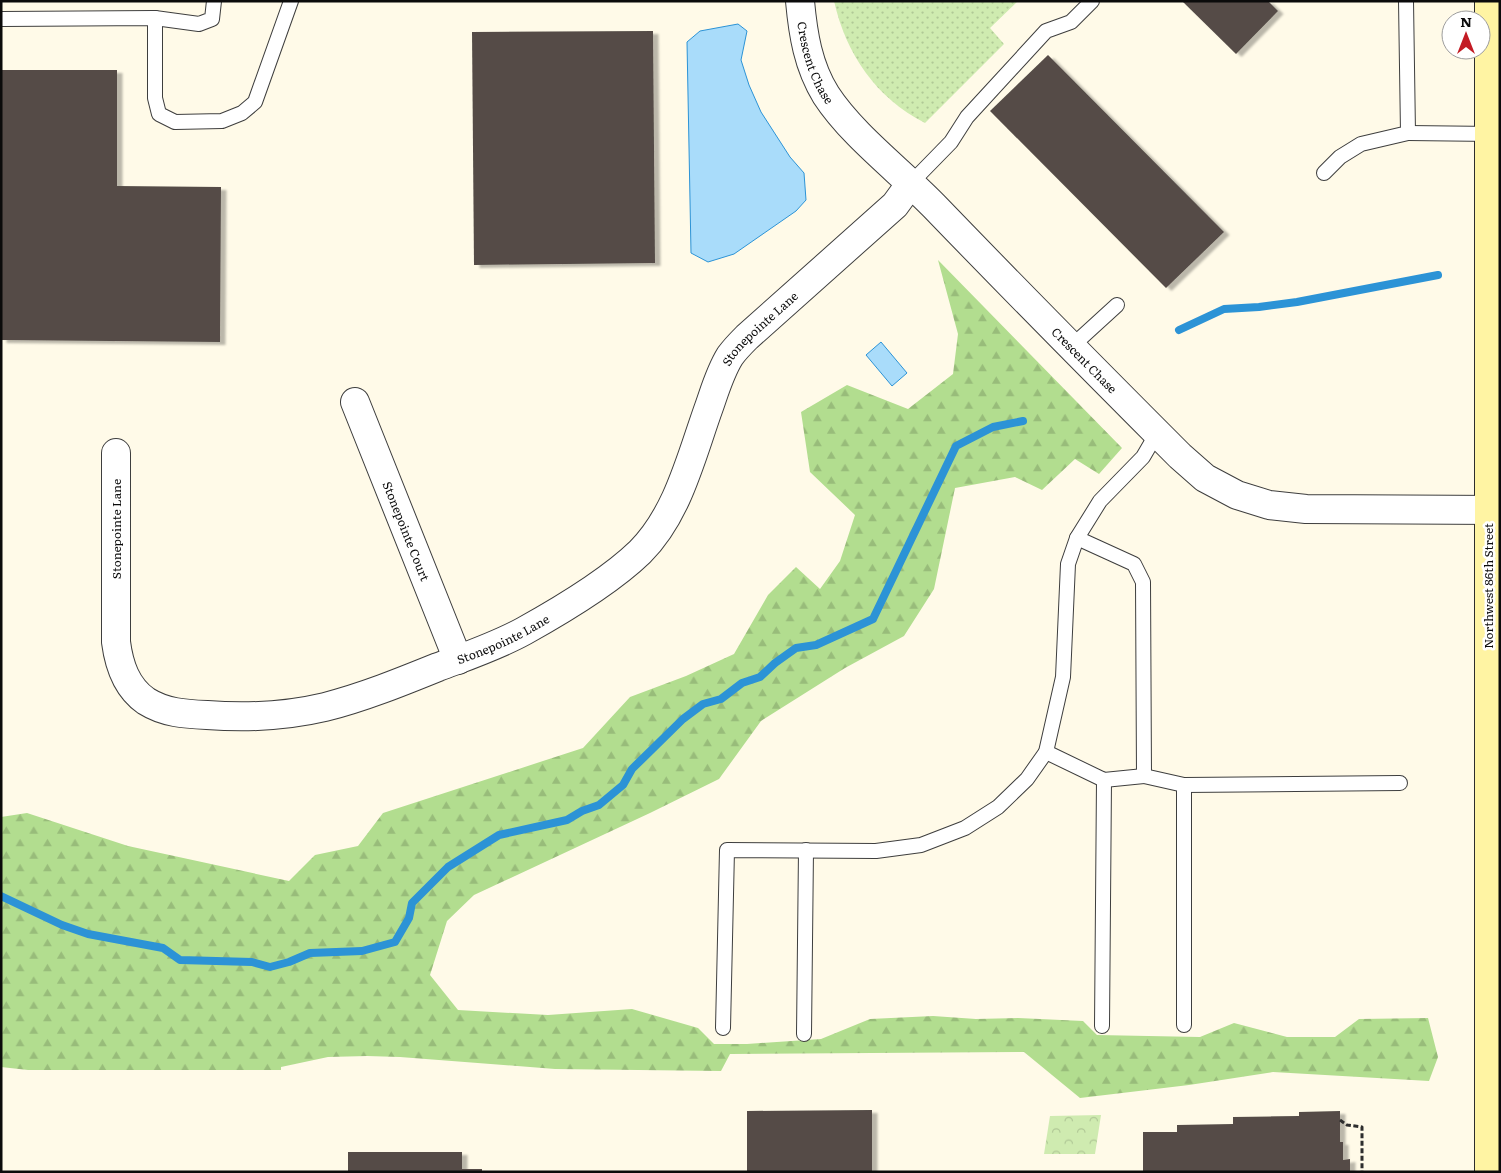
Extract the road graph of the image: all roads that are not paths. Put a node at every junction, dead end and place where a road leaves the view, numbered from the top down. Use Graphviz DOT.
graph roads {
  1 [pos="214,1"];
  2 [pos="291,1"];
  3 [pos="800,1"];
  4 [pos="1092,1"];
  5 [pos="1406,1"];
  6 [pos="1489,1"];
  7 [pos="154,18"];
  8 [pos="2,19"];
  9 [pos="1408,133"];
  10 [pos="1495,134"];
  11 [pos="1324,173"];
  12 [pos="912,184"];
  13 [pos="1117,305"];
  14 [pos="1071,347"];
  15 [pos="355,402"];
  16 [pos="1157,434"];
  17 [pos="116,453"];
  18 [pos="1494,510"];
  19 [pos="1077,538"];
  20 [pos="458,660"];
  21 [pos="1046,752"];
  22 [pos="1144,776"];
  23 [pos="1104,780"];
  24 [pos="1400,783"];
  25 [pos="1184,785"];
  26 [pos="806,850"];
  27 [pos="1184,1025"];
  28 [pos="1102,1026"];
  29 [pos="723,1028"];
  30 [pos="804,1034"];
  31 [pos="1489,1172"];
  1 -- 7 [label="lane"];
  2 -- 7 [label="lane"];
  3 -- 12 [label="street, Crescent Chase"];
  4 -- 12 [label="lane"];
  5 -- 9 [label="lane"];
  6 -- 10 [label="main road, Northwest 86th Street"];
  7 -- 8 [label="lane"];
  9 -- 10 [label="lane"];
  9 -- 11 [label="lane"];
  10 -- 18 [label="main road, Northwest 86th Street"];
  12 -- 14 [label="street, Crescent Chase"];
  12 -- 20 [label="street, Stonepointe Lane"];
  13 -- 14 [label="lane"];
  14 -- 16 [label="street, Crescent Chase"];
  15 -- 20 [label="street, Stonepointe Court"];
  16 -- 18 [label="street, Crescent Chase"];
  16 -- 19 [label="lane"];
  17 -- 20 [label="street, Stonepointe Lane"];
  18 -- 31 [label="main road, Northwest 86th Street"];
  19 -- 21 [label="lane"];
  19 -- 22 [label="lane"];
  21 -- 23 [label="lane"];
  21 -- 26 [label="lane"];
  22 -- 23 [label="lane"];
  22 -- 25 [label="lane"];
  23 -- 28 [label="lane"];
  24 -- 25 [label="lane"];
  25 -- 27 [label="lane"];
  26 -- 29 [label="lane"];
  26 -- 30 [label="lane"];
}
